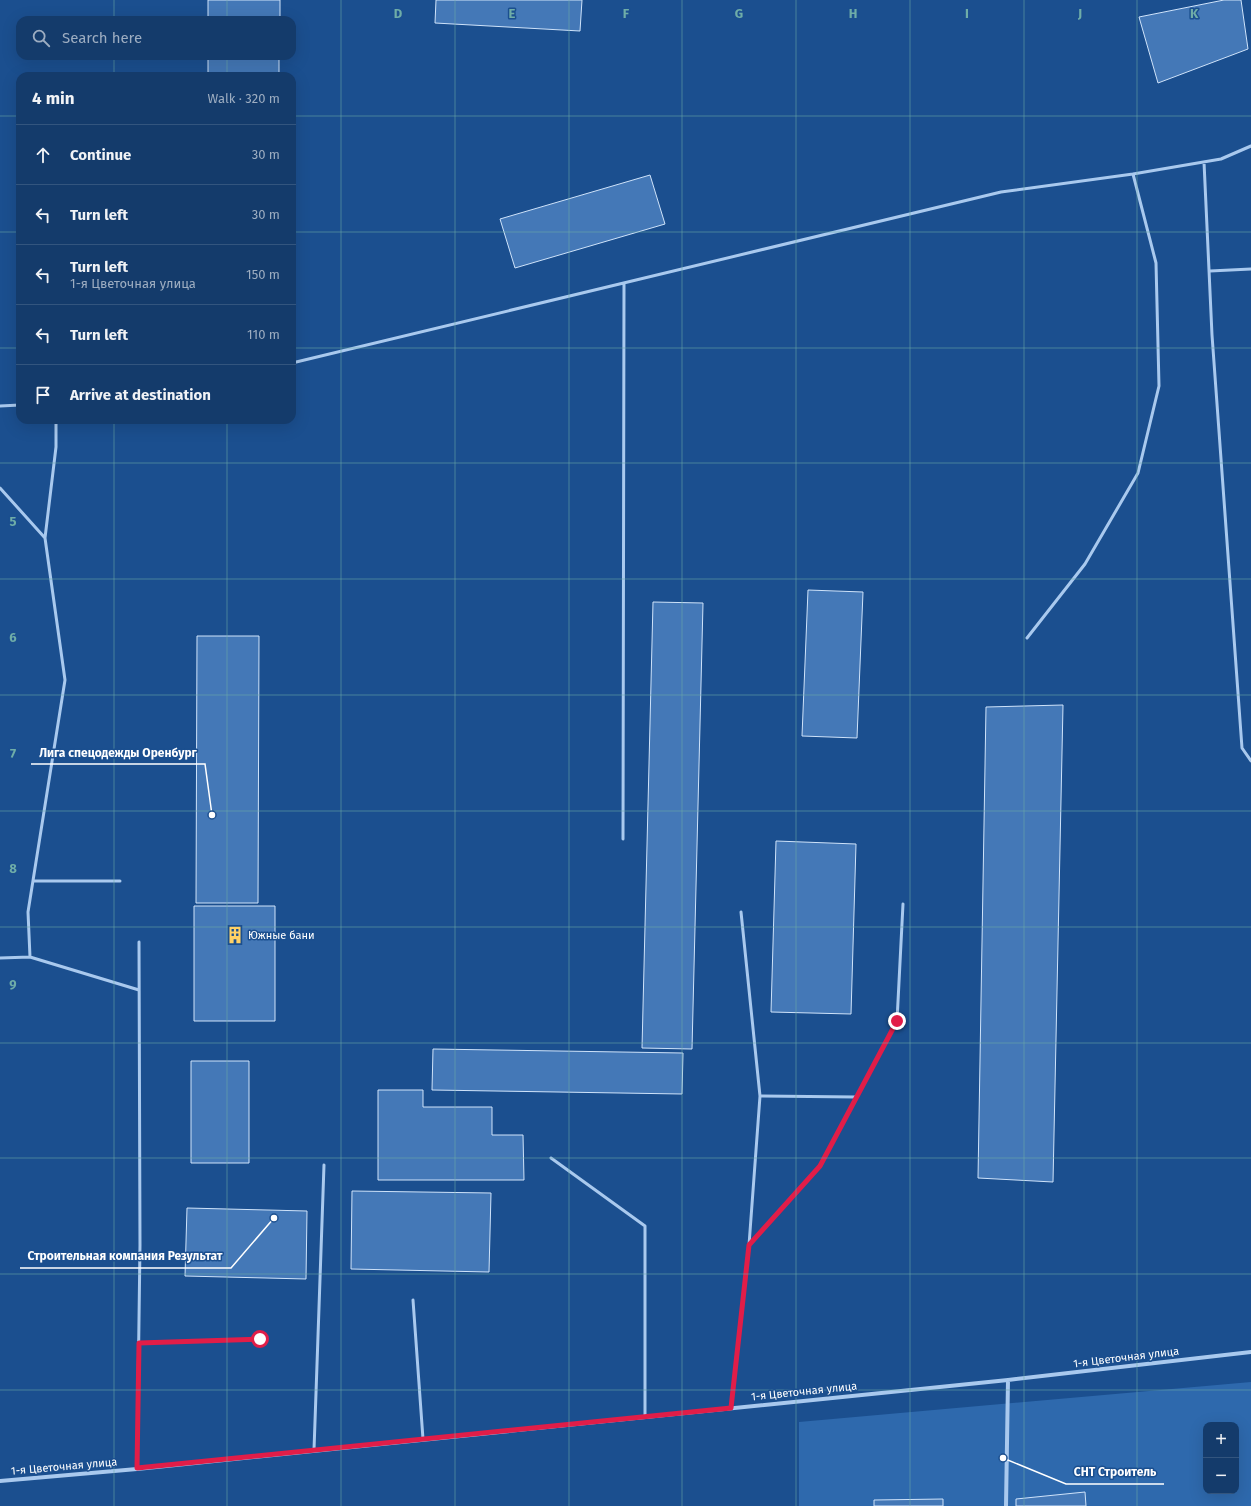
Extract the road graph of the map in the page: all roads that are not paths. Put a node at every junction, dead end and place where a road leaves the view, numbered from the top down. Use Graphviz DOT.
graph roads {
  1 [pos="1251,146"];
  2 [pos="1204,162"];
  3 [pos="1133,174"];
  4 [pos="1251,269"];
  5 [pos="1210,271"];
  6 [pos="624,283"];
  7 [pos="296,362"];
  8 [pos="16,405"];
  9 [pos="0,406"];
  10 [pos="56,424"];
  11 [pos="0,488"];
  12 [pos="46,538"];
  13 [pos="1027,638"];
  14 [pos="1251,761"];
  15 [pos="622,839"];
  16 [pos="34,881"];
  17 [pos="120,881"];
  18 [pos="903,904"];
  19 [pos="741,912"];
  20 [pos="140,942"];
  21 [pos="30,957"];
  22 [pos="0,958"];
  23 [pos="139,990"];
  24 [pos="760,1096"];
  25 [pos="856,1097"];
  26 [pos="551,1158"];
  27 [pos="324,1165"];
  28 [pos="749,1245"];
  29 [pos="413,1300"];
  30 [pos="260,1339"];
  31 [pos="139,1343"];
  32 [pos="1251,1352"];
  33 [pos="1008,1380"];
  34 [pos="731,1408"];
  35 [pos="645,1417"];
  36 [pos="423,1439"];
  37 [pos="314,1450"];
  38 [pos="137,1468"];
  39 [pos="0,1481"];
  40 [pos="1006,1506"];
  1 -- 2 [label="lane"];
  2 -- 3 [label="lane"];
  2 -- 5 [label="lane"];
  3 -- 6 [label="lane"];
  3 -- 13 [label="lane"];
  4 -- 5 [label="lane"];
  5 -- 14 [label="lane"];
  6 -- 7 [label="lane"];
  6 -- 15 [label="lane"];
  8 -- 9 [label="lane"];
  10 -- 12 [label="lane"];
  11 -- 12 [label="lane"];
  12 -- 16 [label="lane"];
  16 -- 17 [label="lane"];
  16 -- 21 [label="lane"];
  18 -- 25 [label="lane"];
  19 -- 24 [label="lane"];
  20 -- 23 [label="lane"];
  21 -- 22 [label="lane"];
  21 -- 23 [label="lane"];
  23 -- 31 [label="lane"];
  24 -- 25 [label="lane"];
  24 -- 28 [label="lane"];
  25 -- 28 [label="lane"];
  26 -- 35 [label="lane"];
  27 -- 37 [label="lane"];
  28 -- 34 [label="lane"];
  29 -- 36 [label="lane"];
  30 -- 31 [label="lane"];
  31 -- 38 [label="lane"];
  32 -- 33 [label="street, 1-я Цветочная улица"];
  33 -- 34 [label="street, 1-я Цветочная улица"];
  33 -- 40 [label="street"];
  34 -- 35 [label="street, 1-я Цветочная улица"];
  35 -- 36 [label="street, 1-я Цветочная улица"];
  36 -- 37 [label="street, 1-я Цветочная улица"];
  37 -- 38 [label="street, 1-я Цветочная улица"];
  38 -- 39 [label="street, 1-я Цветочная улица"];
}
